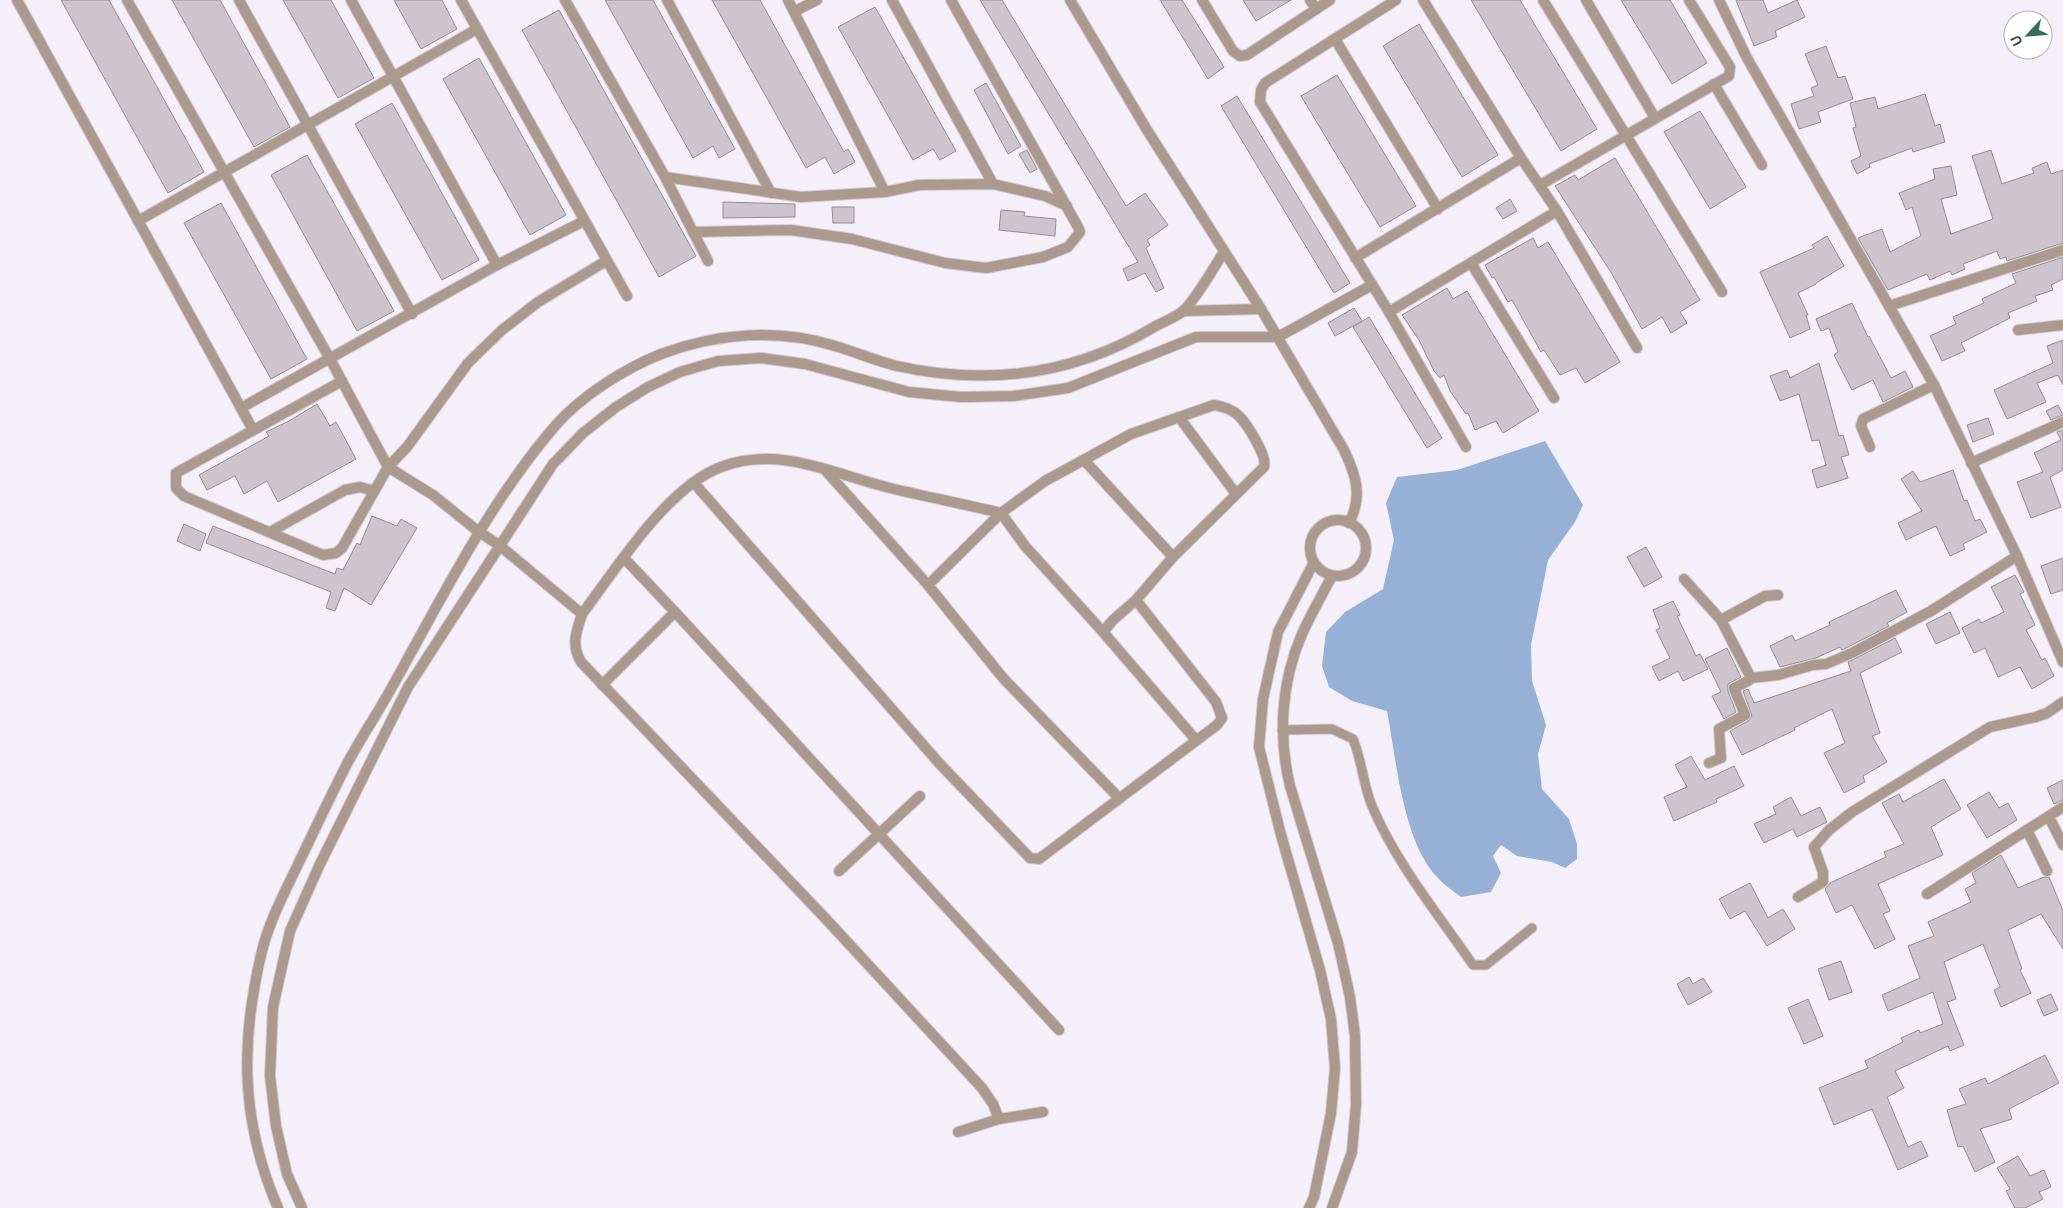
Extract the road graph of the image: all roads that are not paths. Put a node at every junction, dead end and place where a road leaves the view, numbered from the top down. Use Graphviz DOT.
graph roads {
  1 [pos="17,0"];
  2 [pos="127,0"];
  3 [pos="239,0"];
  4 [pos="351,0"];
  5 [pos="461,0"];
  6 [pos="565,0"];
  7 [pos="667,0"];
  8 [pos="788,0"];
  9 [pos="817,0"];
  10 [pos="892,0"];
  11 [pos="951,0"];
  12 [pos="1070,0"];
  13 [pos="1202,0"];
  14 [pos="1330,0"];
  15 [pos="1396,0"];
  16 [pos="1423,0"];
  17 [pos="1543,0"];
  18 [pos="1586,0"];
  19 [pos="1689,0"];
  20 [pos="1719,0"];
  21 [pos="1313,4"];
  22 [pos="795,11"];
  23 [pos="477,30"];
  24 [pos="1335,39"];
  25 [pos="394,76"];
  26 [pos="1714,84"];
  27 [pos="1655,118"];
  28 [pos="309,124"];
  29 [pos="1626,135"];
  30 [pos="1521,158"];
  31 [pos="1762,165"];
  32 [pos="223,172"];
  33 [pos="665,177"];
  34 [pos="993,184"];
  35 [pos="1540,185"];
  36 [pos="885,192"];
  37 [pos="771,193"];
  38 [pos="1067,206"];
  39 [pos="1438,209"];
  40 [pos="1557,211"];
  41 [pos="584,220"];
  42 [pos="138,221"];
  43 [pos="692,232"];
  44 [pos="2063,250"];
  45 [pos="1224,252"];
  46 [pos="1355,258"];
  47 [pos="606,261"];
  48 [pos="708,261"];
  49 [pos="1471,263"];
  50 [pos="497,265"];
  51 [pos="1372,285"];
  52 [pos="1722,292"];
  53 [pos="627,296"];
  54 [pos="1889,306"];
  55 [pos="1261,309"];
  56 [pos="1183,311"];
  57 [pos="1388,312"];
  58 [pos="412,314"];
  59 [pos="2063,326"];
  60 [pos="2018,330"];
  61 [pos="1278,337"];
  62 [pos="1637,348"];
  63 [pos="330,359"];
  64 [pos="342,381"];
  65 [pos="1934,386"];
  66 [pos="1554,398"];
  67 [pos="241,408"];
  68 [pos="1179,417"];
  69 [pos="2063,422"];
  70 [pos="253,430"];
  71 [pos="1466,447"];
  72 [pos="1870,447"];
  73 [pos="1084,460"];
  74 [pos="1971,463"];
  75 [pos="388,466"];
  76 [pos="825,470"];
  77 [pos="694,483"];
  78 [pos="374,491"];
  79 [pos="1236,494"];
  80 [pos="1001,513"];
  81 [pos="1349,523"];
  82 [pos="270,532"];
  83 [pos="479,532"];
  84 [pos="499,545"];
  85 [pos="2017,556"];
  86 [pos="1173,557"];
  87 [pos="624,558"];
  88 [pos="1314,562"];
  89 [pos="1332,576"];
  90 [pos="1684,579"];
  91 [pos="928,585"];
  92 [pos="1778,596"];
  93 [pos="1136,600"];
  94 [pos="675,612"];
  95 [pos="582,614"];
  96 [pos="1721,620"];
  97 [pos="1103,632"];
  98 [pos="2063,662"];
  99 [pos="1751,678"];
  100 [pos="602,685"];
  101 [pos="2063,702"];
  102 [pos="1282,730"];
  103 [pos="1196,740"];
  104 [pos="1709,763"];
  105 [pos="920,796"];
  106 [pos="1119,798"];
  107 [pos="2063,807"];
  108 [pos="2049,817"];
  109 [pos="2028,830"];
  110 [pos="879,835"];
  111 [pos="2063,845"];
  112 [pos="839,871"];
  113 [pos="2047,871"];
  114 [pos="1927,894"];
  115 [pos="1798,897"];
  116 [pos="1532,928"];
  117 [pos="1059,1030"];
  118 [pos="1043,1112"];
  119 [pos="999,1119"];
  120 [pos="958,1132"];
  121 [pos="278,1208"];
  122 [pos="302,1208"];
  123 [pos="1308,1208"];
  124 [pos="1332,1208"];
  1 -- 42 [label="street"];
  2 -- 32 [label="street"];
  3 -- 28 [label="street"];
  4 -- 25 [label="street"];
  5 -- 23 [label="street"];
  6 -- 33 [label="street"];
  7 -- 37 [label="street"];
  8 -- 22 [label="street"];
  9 -- 22 [label="street"];
  10 -- 34 [label="street"];
  11 -- 38 [label="street"];
  12 -- 45 [label="street"];
  13 -- 21 [label="street"];
  14 -- 21 [label="street"];
  15 -- 24 [label="street"];
  16 -- 30 [label="street"];
  17 -- 29 [label="street"];
  18 -- 27 [label="street"];
  19 -- 26 [label="street"];
  20 -- 54 [label="street"];
  22 -- 36 [label="street"];
  23 -- 25 [label="street"];
  23 -- 41 [label="street"];
  24 -- 39 [label="street"];
  24 -- 46 [label="street"];
  25 -- 28 [label="street"];
  25 -- 50 [label="street"];
  26 -- 27 [label="street"];
  26 -- 31 [label="street"];
  27 -- 29 [label="street"];
  28 -- 32 [label="street"];
  28 -- 58 [label="street"];
  29 -- 35 [label="street"];
  29 -- 52 [label="street"];
  30 -- 35 [label="street"];
  30 -- 39 [label="street"];
  32 -- 42 [label="street"];
  32 -- 63 [label="street"];
  33 -- 37 [label="street"];
  33 -- 43 [label="street"];
  34 -- 36 [label="street"];
  34 -- 38 [label="street"];
  35 -- 40 [label="street"];
  36 -- 37 [label="street"];
  38 -- 43 [label="street"];
  39 -- 46 [label="street"];
  40 -- 49 [label="street"];
  40 -- 62 [label="street"];
  41 -- 47 [label="street"];
  41 -- 50 [label="street"];
  42 -- 67 [label="street"];
  43 -- 48 [label="street"];
  44 -- 54 [label="street"];
  45 -- 55 [label="street"];
  45 -- 56 [label="street"];
  46 -- 51 [label="street"];
  47 -- 53 [label="street"];
  47 -- 75 [label="street"];
  49 -- 57 [label="street"];
  49 -- 66 [label="street"];
  50 -- 58 [label="street"];
  51 -- 57 [label="street"];
  51 -- 61 [label="street"];
  54 -- 65 [label="street"];
  55 -- 56 [label="street"];
  55 -- 61 [label="street"];
  56 -- 83 [label="street"];
  57 -- 71 [label="street"];
  58 -- 63 [label="street"];
  59 -- 60 [label="street"];
  61 -- 81 [label="street"];
  61 -- 84 [label="street"];
  63 -- 64 [label="street"];
  63 -- 67 [label="street"];
  64 -- 70 [label="street"];
  64 -- 75 [label="street"];
  65 -- 72 [label="street"];
  65 -- 74 [label="street"];
  67 -- 70 [label="street"];
  68 -- 73 [label="street"];
  68 -- 79 [label="street"];
  68 -- 79 [label="street"];
  69 -- 74 [label="street"];
  70 -- 82 [label="street"];
  73 -- 80 [label="street"];
  73 -- 86 [label="street"];
  74 -- 85 [label="street"];
  75 -- 78 [label="street"];
  75 -- 83 [label="street"];
  76 -- 77 [label="street"];
  76 -- 80 [label="street"];
  76 -- 91 [label="street"];
  77 -- 87 [label="street"];
  77 -- 106 [label="street"];
  78 -- 82 [label="street"];
  78 -- 82 [label="street"];
  79 -- 86 [label="street"];
  80 -- 91 [label="street"];
  80 -- 97 [label="street"];
  81 -- 88 [label="street"];
  81 -- 89 [label="street"];
  83 -- 84 [label="street"];
  83 -- 121 [label="street"];
  84 -- 95 [label="street"];
  84 -- 122 [label="street"];
  85 -- 98 [label="street"];
  85 -- 99 [label="street"];
  86 -- 93 [label="street"];
  87 -- 94 [label="street"];
  87 -- 95 [label="street"];
  88 -- 89 [label="street"];
  88 -- 123 [label="street"];
  89 -- 102 [label="street"];
  90 -- 96 [label="street"];
  91 -- 106 [label="street"];
  92 -- 96 [label="street"];
  93 -- 97 [label="street"];
  93 -- 103 [label="street"];
  94 -- 100 [label="street"];
  94 -- 110 [label="street"];
  95 -- 100 [label="street"];
  96 -- 99 [label="street"];
  97 -- 103 [label="street"];
  99 -- 104 [label="street"];
  100 -- 119 [label="street"];
  101 -- 115 [label="street"];
  102 -- 116 [label="lane"];
  102 -- 124 [label="street"];
  103 -- 106 [label="street"];
  105 -- 110 [label="street"];
  107 -- 108 [label="street"];
  108 -- 109 [label="street"];
  108 -- 111 [label="street"];
  109 -- 113 [label="street"];
  109 -- 114 [label="street"];
  110 -- 112 [label="street"];
  110 -- 117 [label="street"];
  118 -- 119 [label="street"];
  119 -- 120 [label="street"];
}
